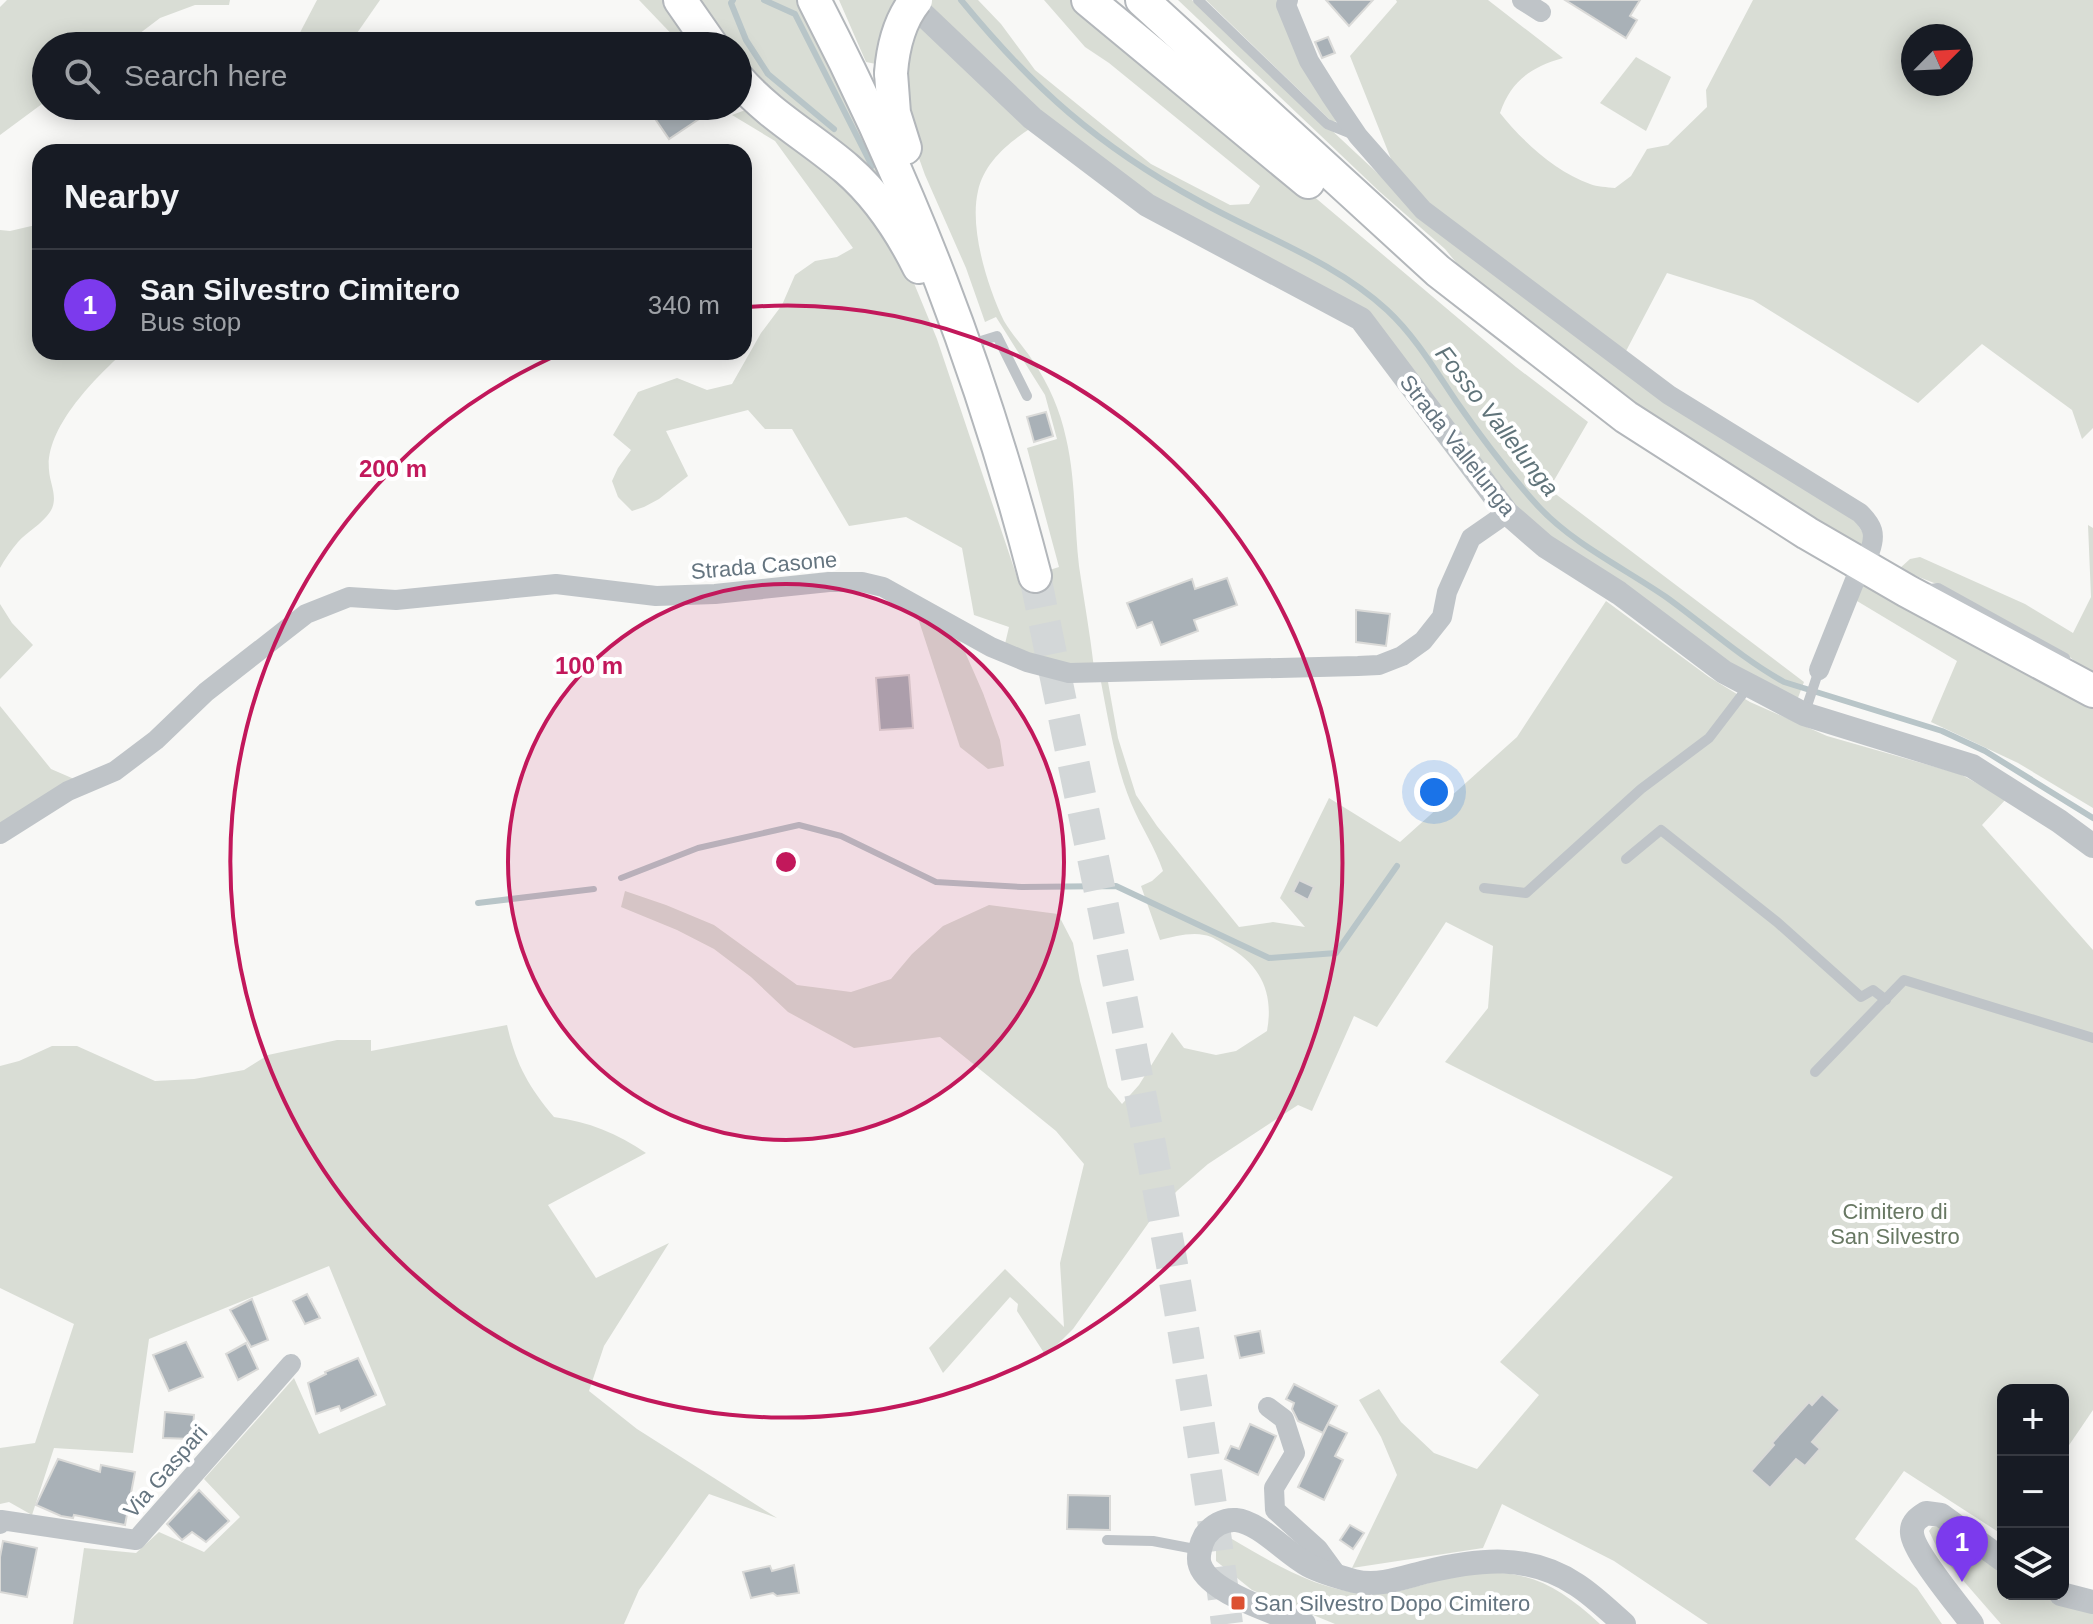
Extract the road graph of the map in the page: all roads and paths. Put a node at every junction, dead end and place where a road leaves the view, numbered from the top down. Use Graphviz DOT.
graph roads {
  1 [pos="680,0"];
  2 [pos="814,0"];
  3 [pos="908,0"];
  4 [pos="916,0"];
  5 [pos="1088,0"];
  6 [pos="1142,0"];
  7 [pos="1169,0"];
  8 [pos="1198,0"];
  9 [pos="1288,0"];
  10 [pos="1522,0"];
  11 [pos="1541,12"];
  12 [pos="702,32"];
  13 [pos="1216,68"];
  14 [pos="752,93"];
  15 [pos="1358,136"];
  16 [pos="934,258"];
  17 [pos="1438,271"];
  18 [pos="962,334"];
  19 [pos="1027,396"];
  20 [pos="1507,513"];
  21 [pos="1870,551"];
  22 [pos="1035,576"];
  23 [pos="1855,580"];
  24 [pos="1819,670"];
  25 [pos="1750,685"];
  26 [pos="2092,690"];
  27 [pos="1804,714"];
  28 [pos="0,834"];
  29 [pos="2093,846"];
  30 [pos="1626,859"];
  31 [pos="1484,888"];
  32 [pos="1886,1000"];
  33 [pos="2093,1038"];
  34 [pos="1815,1072"];
  35 [pos="291,1364"];
  36 [pos="1268,1407"];
  37 [pos="0,1524"];
  38 [pos="1107,1540"];
  39 [pos="1200,1550"];
  40 [pos="1997,1556"];
  41 [pos="1337,1575"];
  42 [pos="2069,1596"];
  43 [pos="2093,1602"];
  44 [pos="1304,1624"];
  45 [pos="1624,1624"];
  46 [pos="1972,1624"];
  1 -- 12 [label="highway"];
  2 -- 16 [label="highway"];
  3 -- 20 [label="street, Strada Vallelunga"];
  4 -- 16 [label="highway, bridge"];
  5 -- 17 [label="highway"];
  6 -- 13 [label="highway"];
  7 -- 13 [label="highway"];
  8 -- 15 [label="lane"];
  9 -- 15 [label="street"];
  10 -- 11 [label="street"];
  13 -- 17 [label="highway"];
  14 -- 18 [label="highway"];
  15 -- 21 [label="street"];
  16 -- 18 [label="highway"];
  17 -- 26 [label="highway"];
  18 -- 19 [label="lane"];
  18 -- 22 [label="highway"];
  20 -- 25 [label="street, Strada Vallelunga"];
  20 -- 28 [label="street, Strada Casone"];
  23 -- 24 [label="street"];
  24 -- 27 [label="lane"];
  25 -- 27 [label="street, Strada Vallelunga"];
  25 -- 31 [label="lane"];
  27 -- 29 [label="street, Strada Vallelunga"];
  30 -- 32 [label="lane"];
  32 -- 33 [label="lane"];
  32 -- 34 [label="lane"];
  35 -- 37 [label="street, Via Gaspari"];
  36 -- 41 [label="street"];
  38 -- 39 [label="lane"];
  39 -- 41 [label="street"];
  39 -- 44 [label="street"];
  40 -- 46 [label="street"];
  41 -- 45 [label="street"];
  42 -- 43 [label="street"];
}
